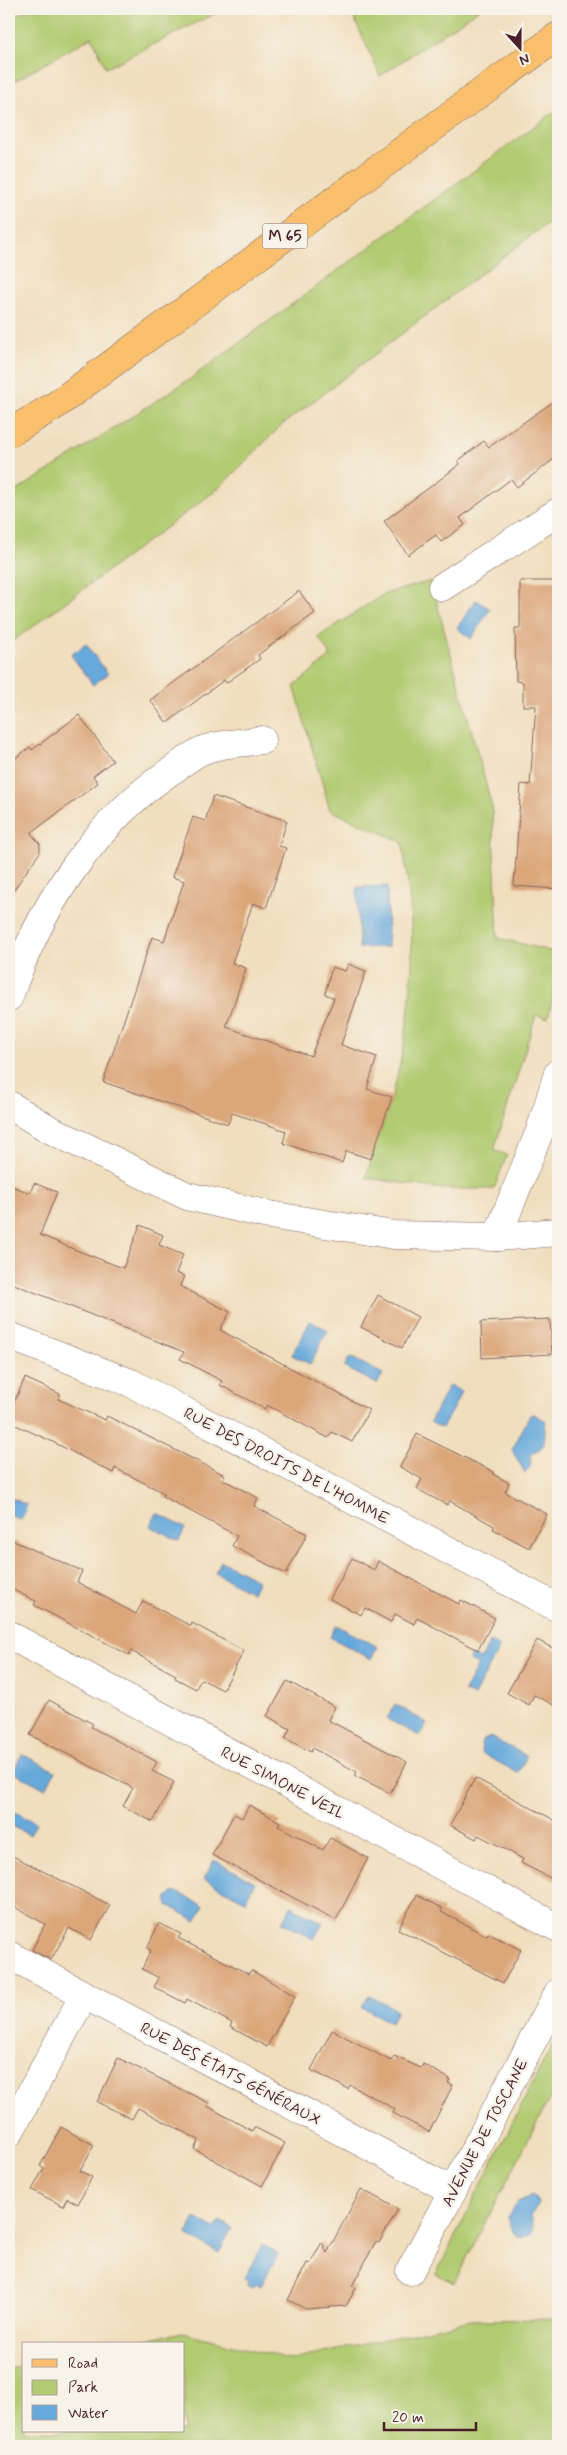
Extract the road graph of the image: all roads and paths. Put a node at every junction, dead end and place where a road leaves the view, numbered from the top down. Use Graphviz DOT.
graph roads {
  1 [pos="558,36"];
  2 [pos="9,433"];
  3 [pos="558,512"];
  4 [pos="442,588"];
  5 [pos="262,740"];
  6 [pos="9,997"];
  7 [pos="558,1073"];
  8 [pos="9,1105"];
  9 [pos="558,1232"];
  10 [pos="497,1237"];
  11 [pos="9,1336"];
  12 [pos="558,1608"];
  13 [pos="9,1635"];
  14 [pos="558,1928"];
  15 [pos="9,1955"];
  16 [pos="558,1993"];
  17 [pos="84,1995"];
  18 [pos="9,2133"];
  19 [pos="453,2191"];
  20 [pos="410,2271"];
  1 -- 2 [label="main road, M 65"];
  3 -- 4 [label="street"];
  5 -- 6 [label="street"];
  7 -- 10 [label="street"];
  8 -- 10 [label="street"];
  9 -- 10 [label="street"];
  11 -- 12 [label="street, RUE DES DROITS DE L'HOMME"];
  13 -- 14 [label="street, RUE SIMONE VEIL"];
  15 -- 17 [label="street, RUE DES ÉTATS GÉNÉRAUX"];
  16 -- 19 [label="street, AVENUE DE TOSCANE"];
  17 -- 18 [label="street"];
  17 -- 19 [label="street, RUE DES ÉTATS GÉNÉRAUX"];
  19 -- 20 [label="street, AVENUE DE TOSCANE"];
}
